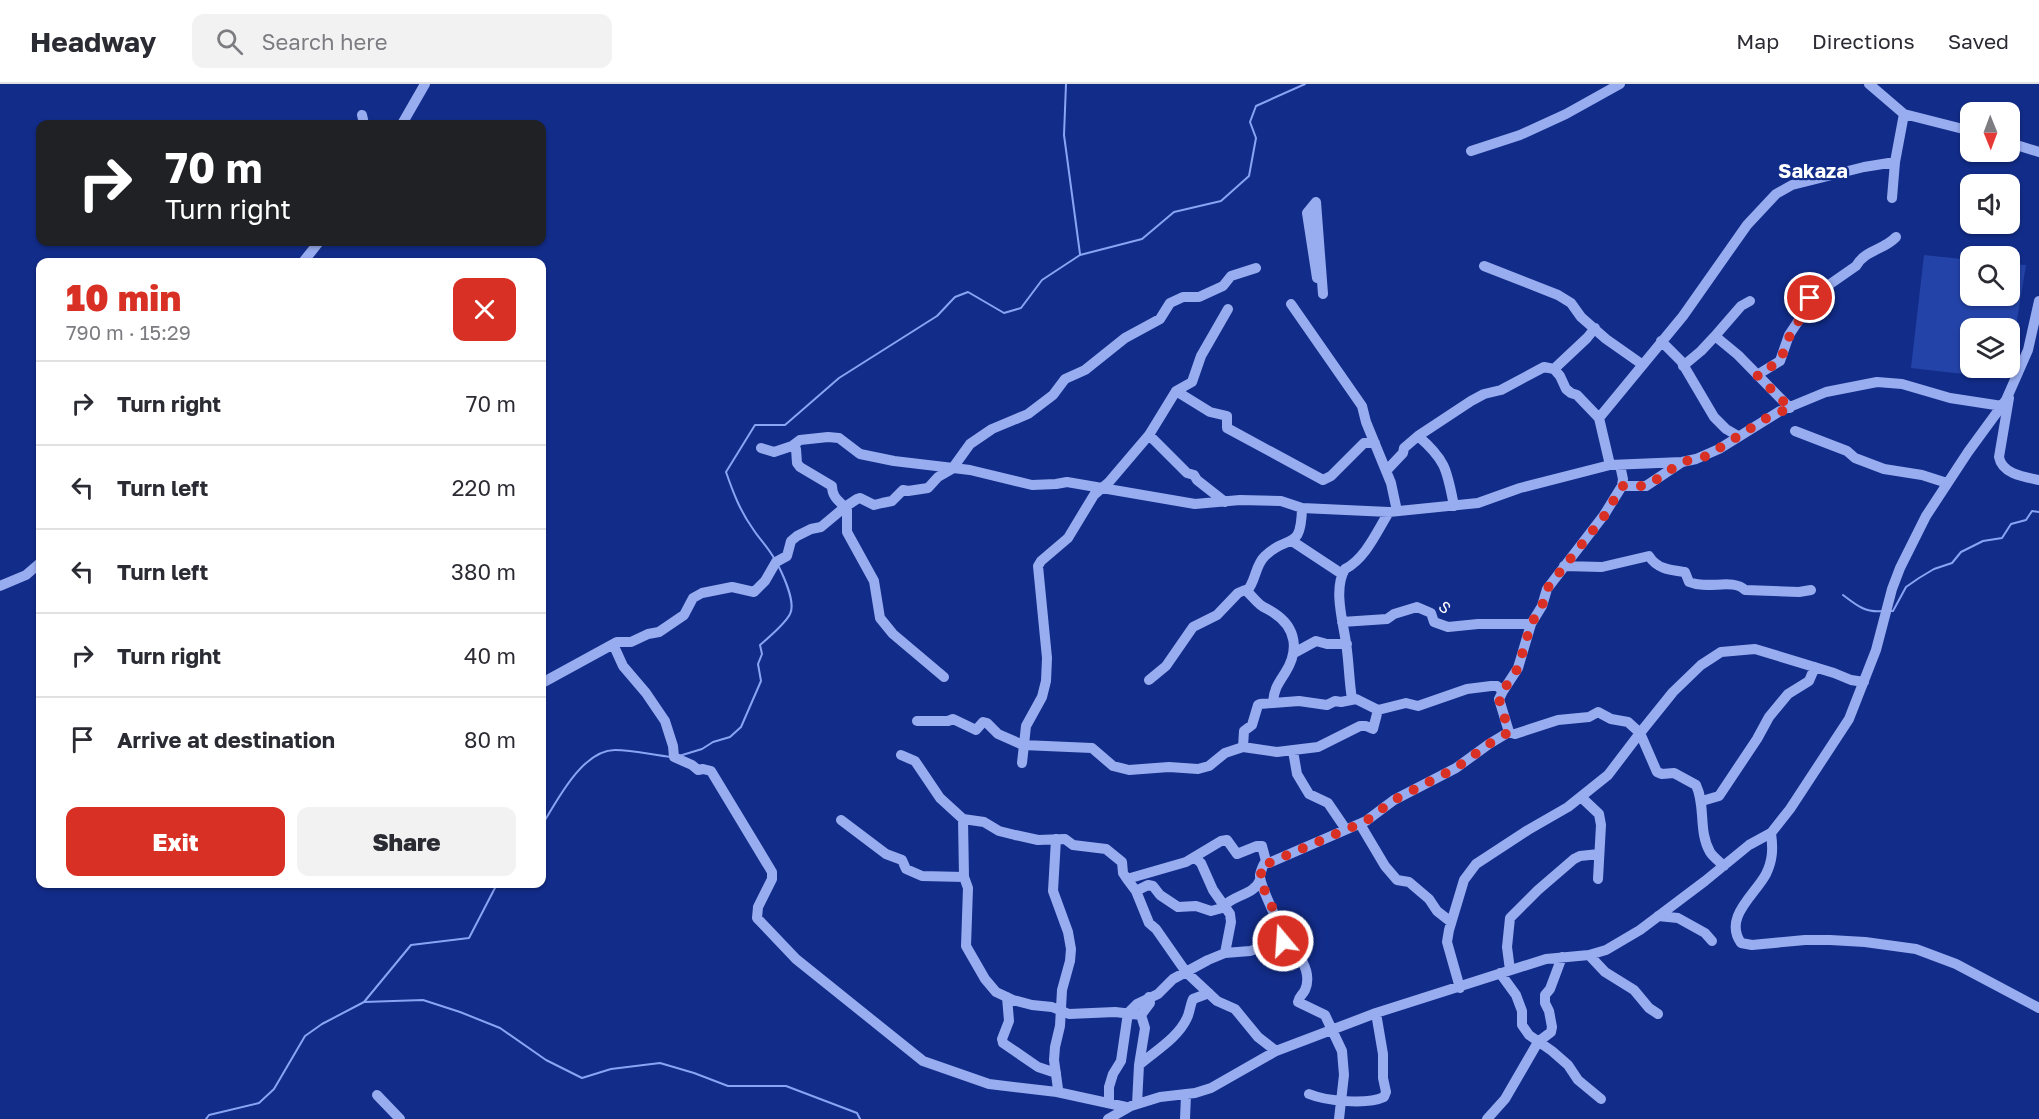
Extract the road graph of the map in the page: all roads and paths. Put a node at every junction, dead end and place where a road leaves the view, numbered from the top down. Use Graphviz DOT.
graph roads {
  1 [pos="425,84"];
  2 [pos="1620,84"];
  3 [pos="1869,84"];
  4 [pos="1904,114"];
  5 [pos="404,120"];
  6 [pos="1960,128"];
  7 [pos="2020,146"];
  8 [pos="1471,151"];
  9 [pos="2039,152"];
  10 [pos="1895,162"];
  11 [pos="1892,198"];
  12 [pos="1896,237"];
  13 [pos="316,246"];
  14 [pos="306,258"];
  15 [pos="1484,266"];
  16 [pos="1256,268"];
  17 [pos="1317,278"];
  18 [pos="1323,294"];
  19 [pos="1750,301"];
  20 [pos="2039,301"];
  21 [pos="1291,304"];
  22 [pos="1227,309"];
  23 [pos="1595,328"];
  24 [pos="1715,336"];
  25 [pos="1660,341"];
  26 [pos="2039,344"];
  27 [pos="2028,350"];
  28 [pos="1643,365"];
  29 [pos="1683,366"];
  30 [pos="1554,369"];
  31 [pos="1757,375"];
  32 [pos="1176,391"];
  33 [pos="2010,392"];
  34 [pos="2002,406"];
  35 [pos="1790,408"];
  36 [pos="1599,418"];
  37 [pos="1795,431"];
  38 [pos="1149,435"];
  39 [pos="1418,436"];
  40 [pos="1738,436"];
  41 [pos="1375,443"];
  42 [pos="792,446"];
  43 [pos="761,448"];
  44 [pos="1682,462"];
  45 [pos="1615,465"];
  46 [pos="952,469"];
  47 [pos="1386,471"];
  48 [pos="2039,480"];
  49 [pos="1947,483"];
  50 [pos="1622,486"];
  51 [pos="1101,489"];
  52 [pos="1225,502"];
  53 [pos="1454,506"];
  54 [pos="845,507"];
  55 [pos="1302,508"];
  56 [pos="1393,511"];
  57 [pos="1292,541"];
  58 [pos="36,566"];
  59 [pos="1564,566"];
  60 [pos="1342,574"];
  61 [pos="0,586"];
  62 [pos="1811,590"];
  63 [pos="1247,591"];
  64 [pos="1342,622"];
  65 [pos="1531,624"];
  66 [pos="613,644"];
  67 [pos="1347,644"];
  68 [pos="1294,653"];
  69 [pos="1815,667"];
  70 [pos="944,677"];
  71 [pos="1149,680"];
  72 [pos="546,681"];
  73 [pos="1864,682"];
  74 [pos="1503,691"];
  75 [pos="1352,699"];
  76 [pos="1273,702"];
  77 [pos="1378,710"];
  78 [pos="917,721"];
  79 [pos="1509,732"];
  80 [pos="1640,733"];
  81 [pos="1023,745"];
  82 [pos="1243,747"];
  83 [pos="1293,751"];
  84 [pos="901,754"];
  85 [pos="1022,763"];
  86 [pos="1581,797"];
  87 [pos="1702,801"];
  88 [pos="963,819"];
  89 [pos="840,820"];
  90 [pos="1360,824"];
  91 [pos="1345,828"];
  92 [pos="1771,832"];
  93 [pos="1056,839"];
  94 [pos="1599,854"];
  95 [pos="1195,858"];
  96 [pos="1266,861"];
  97 [pos="1724,866"];
  98 [pos="964,877"];
  99 [pos="1127,879"];
  100 [pos="1598,879"];
  101 [pos="1260,880"];
  102 [pos="1136,891"];
  103 [pos="1225,906"];
  104 [pos="1658,916"];
  105 [pos="1451,922"];
  106 [pos="1283,941"];
  107 [pos="1712,941"];
  108 [pos="1225,953"];
  109 [pos="1589,955"];
  110 [pos="1562,957"];
  111 [pos="1505,971"];
  112 [pos="1186,972"];
  113 [pos="1460,988"];
  114 [pos="1209,993"];
  115 [pos="1007,997"];
  116 [pos="1149,997"];
  117 [pos="2039,1008"];
  118 [pos="1062,1013"];
  119 [pos="1128,1013"];
  120 [pos="1376,1013"];
  121 [pos="1658,1014"];
  122 [pos="1141,1015"];
  123 [pos="1332,1029"];
  124 [pos="1538,1042"];
  125 [pos="1276,1051"];
  126 [pos="1138,1065"];
  127 [pos="1056,1074"];
  128 [pos="1056,1092"];
  129 [pos="1309,1094"];
  130 [pos="377,1095"];
  131 [pos="1186,1095"];
  132 [pos="1601,1099"];
  133 [pos="1340,1100"];
  134 [pos="1109,1103"];
  135 [pos="1132,1106"];
  136 [pos="1115,1117"];
  137 [pos="400,1119"];
  138 [pos="1185,1119"];
  139 [pos="1339,1119"];
  140 [pos="1487,1119"];
  1 -- 5 [label="street"];
  2 -- 8 [label="street"];
  3 -- 4 [label="street"];
  4 -- 6 [label="street"];
  4 -- 10 [label="street"];
  7 -- 9 [label="street"];
  10 -- 11 [label="street"];
  10 -- 25 [label="street"];
  12 -- 31 [label="street"];
  13 -- 14 [label="street"];
  15 -- 23 [label="street"];
  16 -- 46 [label="street"];
  17 -- 18 [label="street"];
  19 -- 24 [label="street"];
  20 -- 27 [label="street"];
  21 -- 41 [label="street"];
  22 -- 32 [label="street"];
  23 -- 28 [label="street"];
  23 -- 30 [label="street"];
  24 -- 29 [label="street"];
  24 -- 31 [label="street"];
  25 -- 28 [label="street"];
  25 -- 29 [label="street"];
  26 -- 27 [label="street"];
  27 -- 33 [label="street"];
  28 -- 36 [label="street"];
  29 -- 40 [label="street"];
  30 -- 36 [label="street"];
  30 -- 39 [label="street"];
  31 -- 35 [label="street"];
  32 -- 38 [label="street"];
  32 -- 41 [label="street"];
  33 -- 34 [label="street"];
  33 -- 48 [label="street"];
  34 -- 35 [label="street"];
  34 -- 49 [label="street"];
  35 -- 40 [label="street"];
  36 -- 45 [label="street"];
  37 -- 49 [label="street"];
  38 -- 51 [label="street"];
  38 -- 52 [label="street"];
  39 -- 47 [label="street"];
  39 -- 53 [label="street"];
  40 -- 44 [label="street"];
  41 -- 47 [label="street"];
  42 -- 43 [label="street"];
  42 -- 46 [label="street"];
  42 -- 54 [label="street"];
  44 -- 45 [label="street"];
  44 -- 50 [label="street"];
  45 -- 50 [label="street"];
  45 -- 53 [label="street"];
  46 -- 51 [label="street"];
  46 -- 54 [label="street"];
  47 -- 56 [label="street"];
  49 -- 73 [label="street"];
  50 -- 59 [label="street"];
  51 -- 52 [label="street"];
  51 -- 81 [label="street"];
  52 -- 55 [label="street"];
  53 -- 56 [label="street"];
  54 -- 66 [label="street"];
  54 -- 70 [label="street"];
  55 -- 56 [label="street"];
  55 -- 57 [label="street"];
  56 -- 60 [label="street"];
  57 -- 60 [label="street"];
  57 -- 63 [label="street"];
  58 -- 61 [label="street"];
  59 -- 62 [label="street"];
  59 -- 65 [label="street"];
  60 -- 64 [label="street"];
  63 -- 68 [label="street"];
  63 -- 71 [label="street"];
  64 -- 65 [label="street, S"];
  64 -- 67 [label="street"];
  65 -- 74 [label="street"];
  66 -- 72 [label="street"];
  66 -- 128 [label="street"];
  67 -- 68 [label="street"];
  67 -- 75 [label="street"];
  68 -- 76 [label="street"];
  69 -- 73 [label="street"];
  69 -- 80 [label="street"];
  69 -- 87 [label="street"];
  73 -- 92 [label="street"];
  74 -- 77 [label="street"];
  74 -- 79 [label="street"];
  75 -- 76 [label="street"];
  75 -- 77 [label="street"];
  76 -- 82 [label="street"];
  77 -- 83 [label="street"];
  78 -- 81 [label="street"];
  79 -- 80 [label="street"];
  79 -- 90 [label="street"];
  80 -- 86 [label="street"];
  80 -- 87 [label="street"];
  81 -- 82 [label="street"];
  81 -- 85 [label="street"];
  82 -- 83 [label="street"];
  83 -- 91 [label="street"];
  84 -- 88 [label="street"];
  86 -- 94 [label="street"];
  86 -- 105 [label="street"];
  87 -- 97 [label="street"];
  88 -- 93 [label="street"];
  88 -- 98 [label="street"];
  89 -- 98 [label="street"];
  90 -- 91 [label="street"];
  90 -- 105 [label="street"];
  91 -- 96 [label="street"];
  92 -- 97 [label="street"];
  92 -- 117 [label="street"];
  93 -- 99 [label="street"];
  93 -- 118 [label="street"];
  94 -- 100 [label="street"];
  94 -- 111 [label="street"];
  95 -- 96 [label="street"];
  95 -- 99 [label="street"];
  95 -- 103 [label="street"];
  96 -- 101 [label="street"];
  97 -- 104 [label="street"];
  98 -- 115 [label="street"];
  99 -- 102 [label="street"];
  101 -- 103 [label="street"];
  101 -- 106 [label="street"];
  102 -- 103 [label="street"];
  102 -- 112 [label="street"];
  103 -- 108 [label="street"];
  104 -- 107 [label="street"];
  104 -- 109 [label="street"];
  105 -- 113 [label="street"];
  106 -- 108 [label="street"];
  106 -- 123 [label="street"];
  108 -- 112 [label="street"];
  109 -- 110 [label="street"];
  109 -- 121 [label="street"];
  110 -- 111 [label="street"];
  110 -- 124 [label="street"];
  111 -- 113 [label="street"];
  111 -- 124 [label="street"];
  112 -- 114 [label="street"];
  112 -- 116 [label="street"];
  113 -- 120 [label="street"];
  114 -- 125 [label="street"];
  114 -- 126 [label="street"];
  115 -- 118 [label="street"];
  115 -- 127 [label="street"];
  116 -- 119 [label="street"];
  116 -- 122 [label="street"];
  118 -- 119 [label="street"];
  118 -- 127 [label="street"];
  119 -- 122 [label="street"];
  119 -- 134 [label="street"];
  120 -- 123 [label="street"];
  120 -- 133 [label="street"];
  122 -- 126 [label="street"];
  123 -- 125 [label="street"];
  123 -- 133 [label="street"];
  124 -- 132 [label="street"];
  124 -- 140 [label="street"];
  125 -- 131 [label="street"];
  126 -- 135 [label="street"];
  127 -- 128 [label="street"];
  128 -- 134 [label="street"];
  129 -- 133 [label="street"];
  130 -- 137 [label="street"];
  131 -- 135 [label="street"];
  131 -- 138 [label="street"];
  133 -- 139 [label="street"];
  134 -- 135 [label="street"];
  135 -- 136 [label="street"];
}
